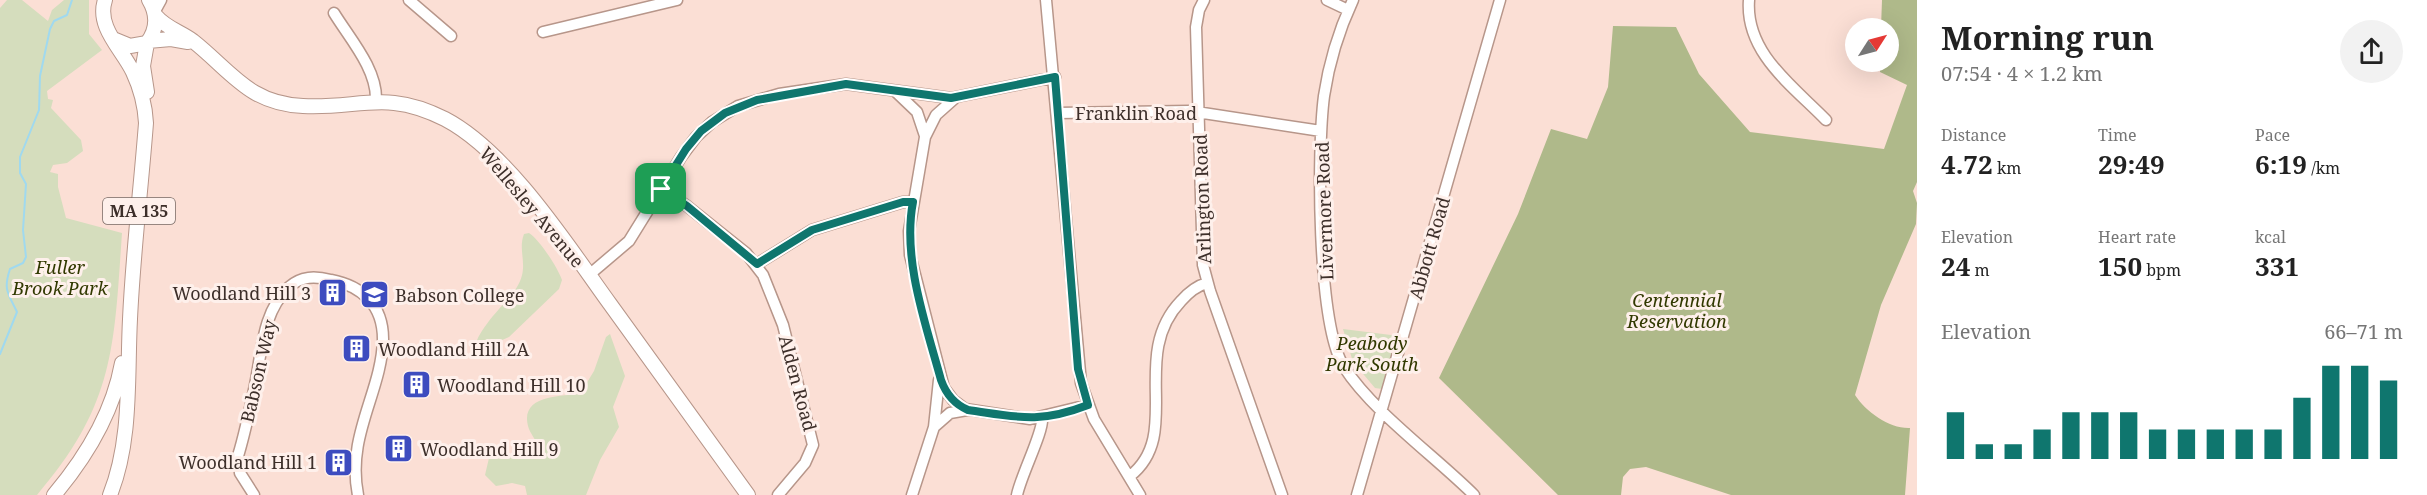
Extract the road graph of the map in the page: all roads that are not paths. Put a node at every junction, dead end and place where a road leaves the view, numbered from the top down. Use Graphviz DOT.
graph roads {
  1 [pos="105,0"];
  2 [pos="410,0"];
  3 [pos="622,0"];
  4 [pos="677,0"];
  5 [pos="1046,0"];
  6 [pos="1204,0"];
  7 [pos="1327,0"];
  8 [pos="1500,0"];
  9 [pos="1749,0"];
  10 [pos="1351,5"];
  11 [pos="155,7"];
  12 [pos="334,13"];
  13 [pos="625,13"];
  14 [pos="543,32"];
  15 [pos="451,36"];
  16 [pos="113,39"];
  17 [pos="148,42"];
  18 [pos="197,44"];
  19 [pos="1055,77"];
  20 [pos="892,90"];
  21 [pos="957,97"];
  22 [pos="376,100"];
  23 [pos="145,106"];
  24 [pos="1199,112"];
  25 [pos="1057,113"];
  26 [pos="1826,120"];
  27 [pos="1321,131"];
  28 [pos="925,137"];
  29 [pos="661,189"];
  30 [pos="913,202"];
  31 [pos="757,264"];
  32 [pos="589,275"];
  33 [pos="1207,283"];
  34 [pos="130,317"];
  35 [pos="939,375"];
  36 [pos="1088,405"];
  37 [pos="968,410"];
  38 [pos="1381,410"];
  39 [pos="1042,418"];
  40 [pos="934,427"];
  41 [pos="1130,476"];
  42 [pos="54,495"];
  43 [pos="110,495"];
  44 [pos="254,495"];
  45 [pos="358,495"];
  46 [pos="748,495"];
  47 [pos="778,495"];
  48 [pos="912,495"];
  49 [pos="1017,495"];
  50 [pos="1140,495"];
  51 [pos="1282,495"];
  52 [pos="1356,495"];
  53 [pos="1474,495"];
  1 -- 16 [label="main road, MA 135"];
  2 -- 15 [label="street"];
  3 -- 13 [label="street"];
  4 -- 13 [label="street"];
  5 -- 19 [label="street"];
  6 -- 24 [label="street, Arlington Road"];
  7 -- 10 [label="street"];
  8 -- 38 [label="street, Abbott Road"];
  9 -- 26 [label="street"];
  10 -- 27 [label="street, Livermore Road"];
  11 -- 17 [label="main road, MA 135"];
  11 -- 18 [label="main road, Wellesley Avenue"];
  12 -- 22 [label="street"];
  13 -- 14 [label="street"];
  16 -- 17 [label="main road"];
  16 -- 23 [label="main road, MA 135"];
  17 -- 18 [label="main road"];
  17 -- 23 [label="main road, MA 135"];
  18 -- 22 [label="main road, Wellesley Avenue"];
  19 -- 21 [label="street"];
  19 -- 25 [label="street"];
  20 -- 21 [label="street"];
  20 -- 28 [label="street"];
  20 -- 29 [label="street"];
  21 -- 28 [label="street"];
  22 -- 32 [label="main road, Wellesley Avenue"];
  23 -- 34 [label="main road, MA 135"];
  24 -- 25 [label="street, Franklin Road"];
  24 -- 27 [label="street, Franklin Road"];
  24 -- 33 [label="street, Arlington Road"];
  25 -- 36 [label="street"];
  27 -- 38 [label="street, Livermore Road"];
  28 -- 30 [label="street"];
  29 -- 31 [label="street"];
  29 -- 32 [label="street"];
  30 -- 31 [label="street"];
  30 -- 35 [label="street"];
  31 -- 47 [label="street, Alden Road"];
  32 -- 46 [label="main road, Wellesley Avenue"];
  33 -- 41 [label="street"];
  33 -- 51 [label="street, Arlington Road"];
  34 -- 42 [label="main road, MA 135"];
  34 -- 43 [label="main road, MA 135"];
  35 -- 37 [label="street"];
  35 -- 40 [label="street"];
  36 -- 39 [label="street"];
  36 -- 41 [label="street"];
  37 -- 39 [label="street"];
  37 -- 40 [label="street"];
  38 -- 52 [label="street, Abbott Road"];
  38 -- 53 [label="street, Livermore Road"];
  39 -- 49 [label="street"];
  40 -- 48 [label="street"];
  41 -- 50 [label="street"];
  44 -- 45 [label="street, Babson Way"];
}
